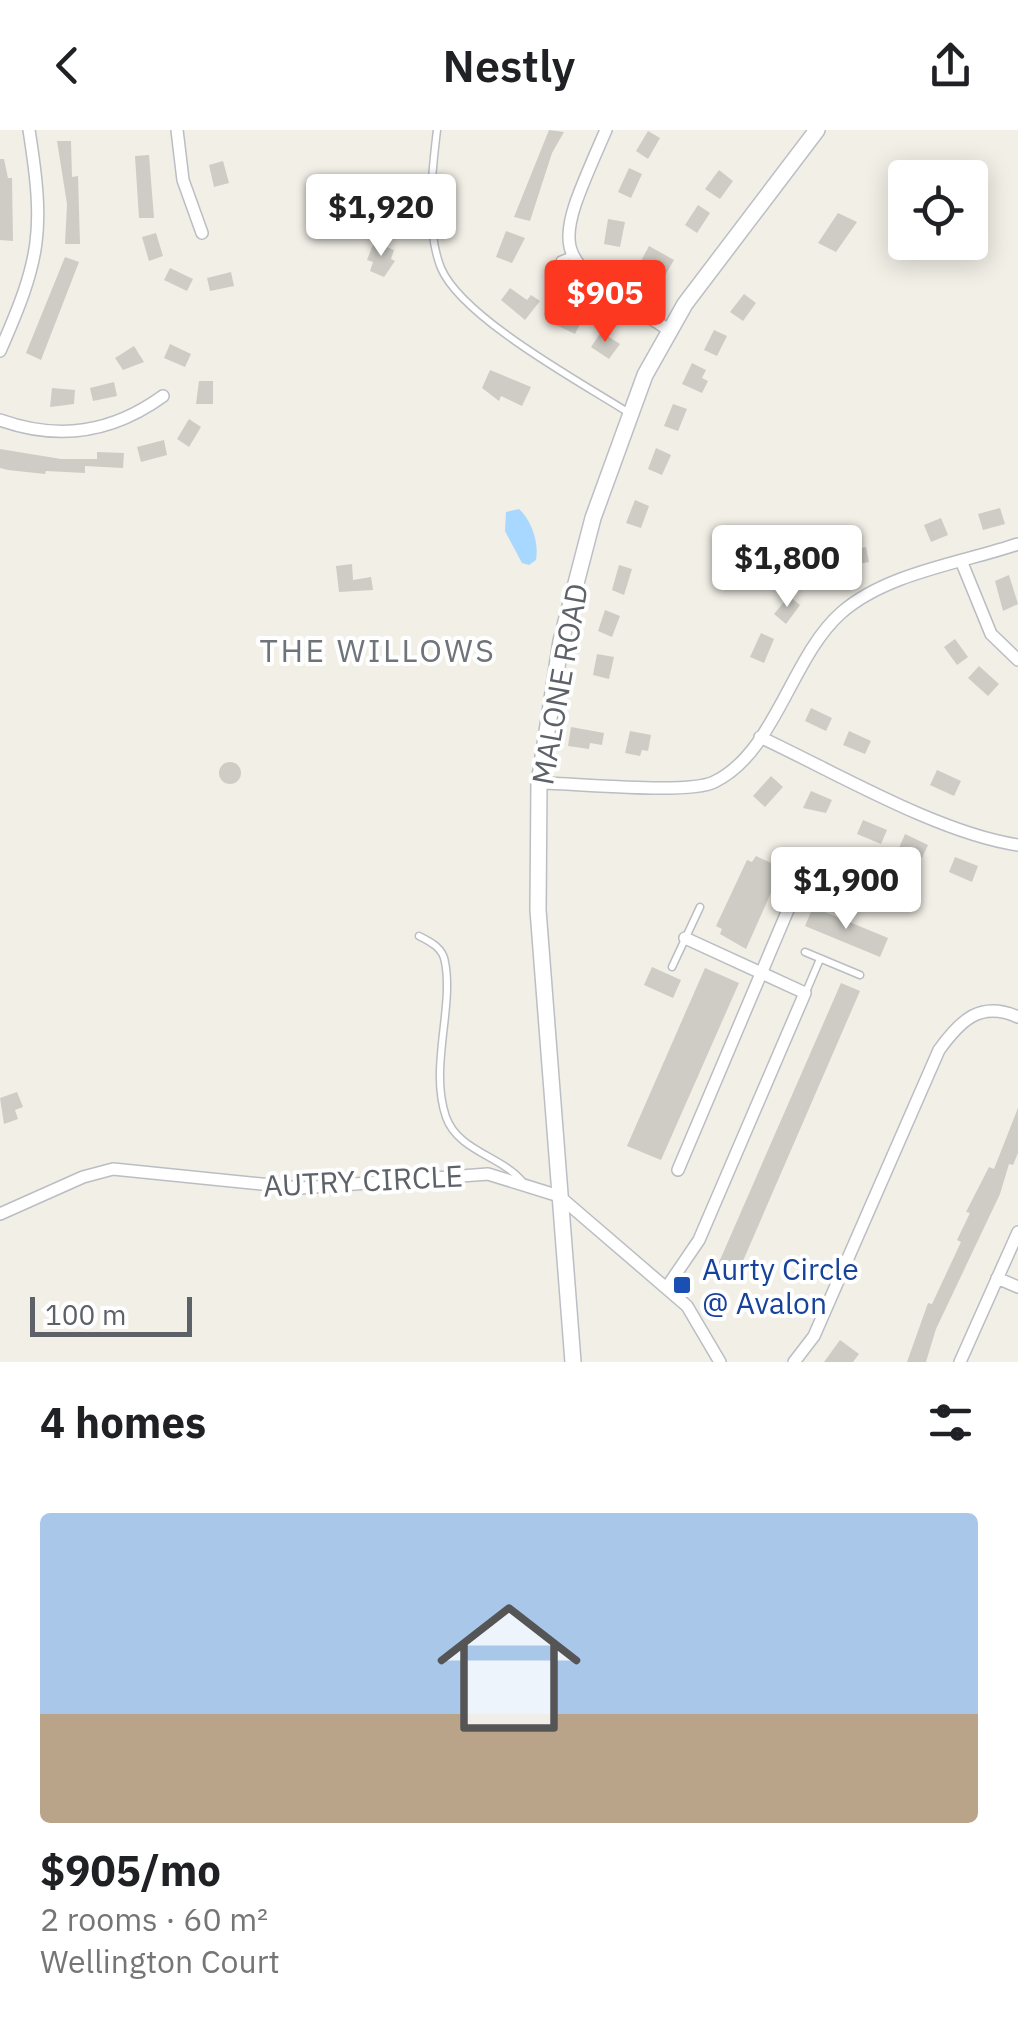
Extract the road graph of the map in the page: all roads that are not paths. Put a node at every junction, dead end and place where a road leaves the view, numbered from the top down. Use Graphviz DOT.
graph roads {
  1 [pos="29,130"];
  2 [pos="177,130"];
  3 [pos="438,130"];
  4 [pos="606,130"];
  5 [pos="817,130"];
  6 [pos="202,233"];
  7 [pos="669,330"];
  8 [pos="0,351"];
  9 [pos="162,396"];
  10 [pos="630,413"];
  11 [pos="0,420"];
  12 [pos="1018,544"];
  13 [pos="962,563"];
  14 [pos="1018,660"];
  15 [pos="760,737"];
  16 [pos="539,783"];
  17 [pos="1018,844"];
  18 [pos="804,872"];
  19 [pos="700,906"];
  20 [pos="419,936"];
  21 [pos="685,938"];
  22 [pos="805,952"];
  23 [pos="820,959"];
  24 [pos="672,966"];
  25 [pos="761,973"];
  26 [pos="860,974"];
  27 [pos="805,994"];
  28 [pos="1018,1016"];
  29 [pos="678,1170"];
  30 [pos="526,1186"];
  31 [pos="560,1196"];
  32 [pos="0,1214"];
  33 [pos="1018,1232"];
  34 [pos="997,1278"];
  35 [pos="667,1287"];
  36 [pos="1018,1287"];
  37 [pos="573,1362"];
  38 [pos="720,1362"];
  39 [pos="794,1362"];
  40 [pos="960,1362"];
  1 -- 8 [label="street"];
  2 -- 6 [label="street"];
  3 -- 10 [label="lane"];
  4 -- 7 [label="street"];
  5 -- 7 [label="street, MALONE ROAD"];
  7 -- 10 [label="street, MALONE ROAD"];
  9 -- 11 [label="street"];
  10 -- 16 [label="street, MALONE ROAD"];
  12 -- 13 [label="street"];
  13 -- 14 [label="street"];
  13 -- 15 [label="street"];
  15 -- 16 [label="street"];
  15 -- 17 [label="street"];
  16 -- 31 [label="street, MALONE ROAD"];
  18 -- 25 [label="street"];
  19 -- 21 [label="lane"];
  20 -- 30 [label="lane"];
  21 -- 24 [label="lane"];
  21 -- 25 [label="street"];
  22 -- 23 [label="lane"];
  23 -- 26 [label="lane"];
  23 -- 27 [label="lane"];
  25 -- 27 [label="street"];
  25 -- 29 [label="street"];
  27 -- 35 [label="street"];
  28 -- 39 [label="street"];
  30 -- 31 [label="street, AUTRY CIRCLE"];
  30 -- 32 [label="street, AUTRY CIRCLE"];
  31 -- 35 [label="street, AUTRY CIRCLE"];
  31 -- 37 [label="street, MALONE ROAD"];
  33 -- 34 [label="street"];
  34 -- 36 [label="street"];
  34 -- 40 [label="street"];
  35 -- 38 [label="street, AUTRY CIRCLE"];
}
